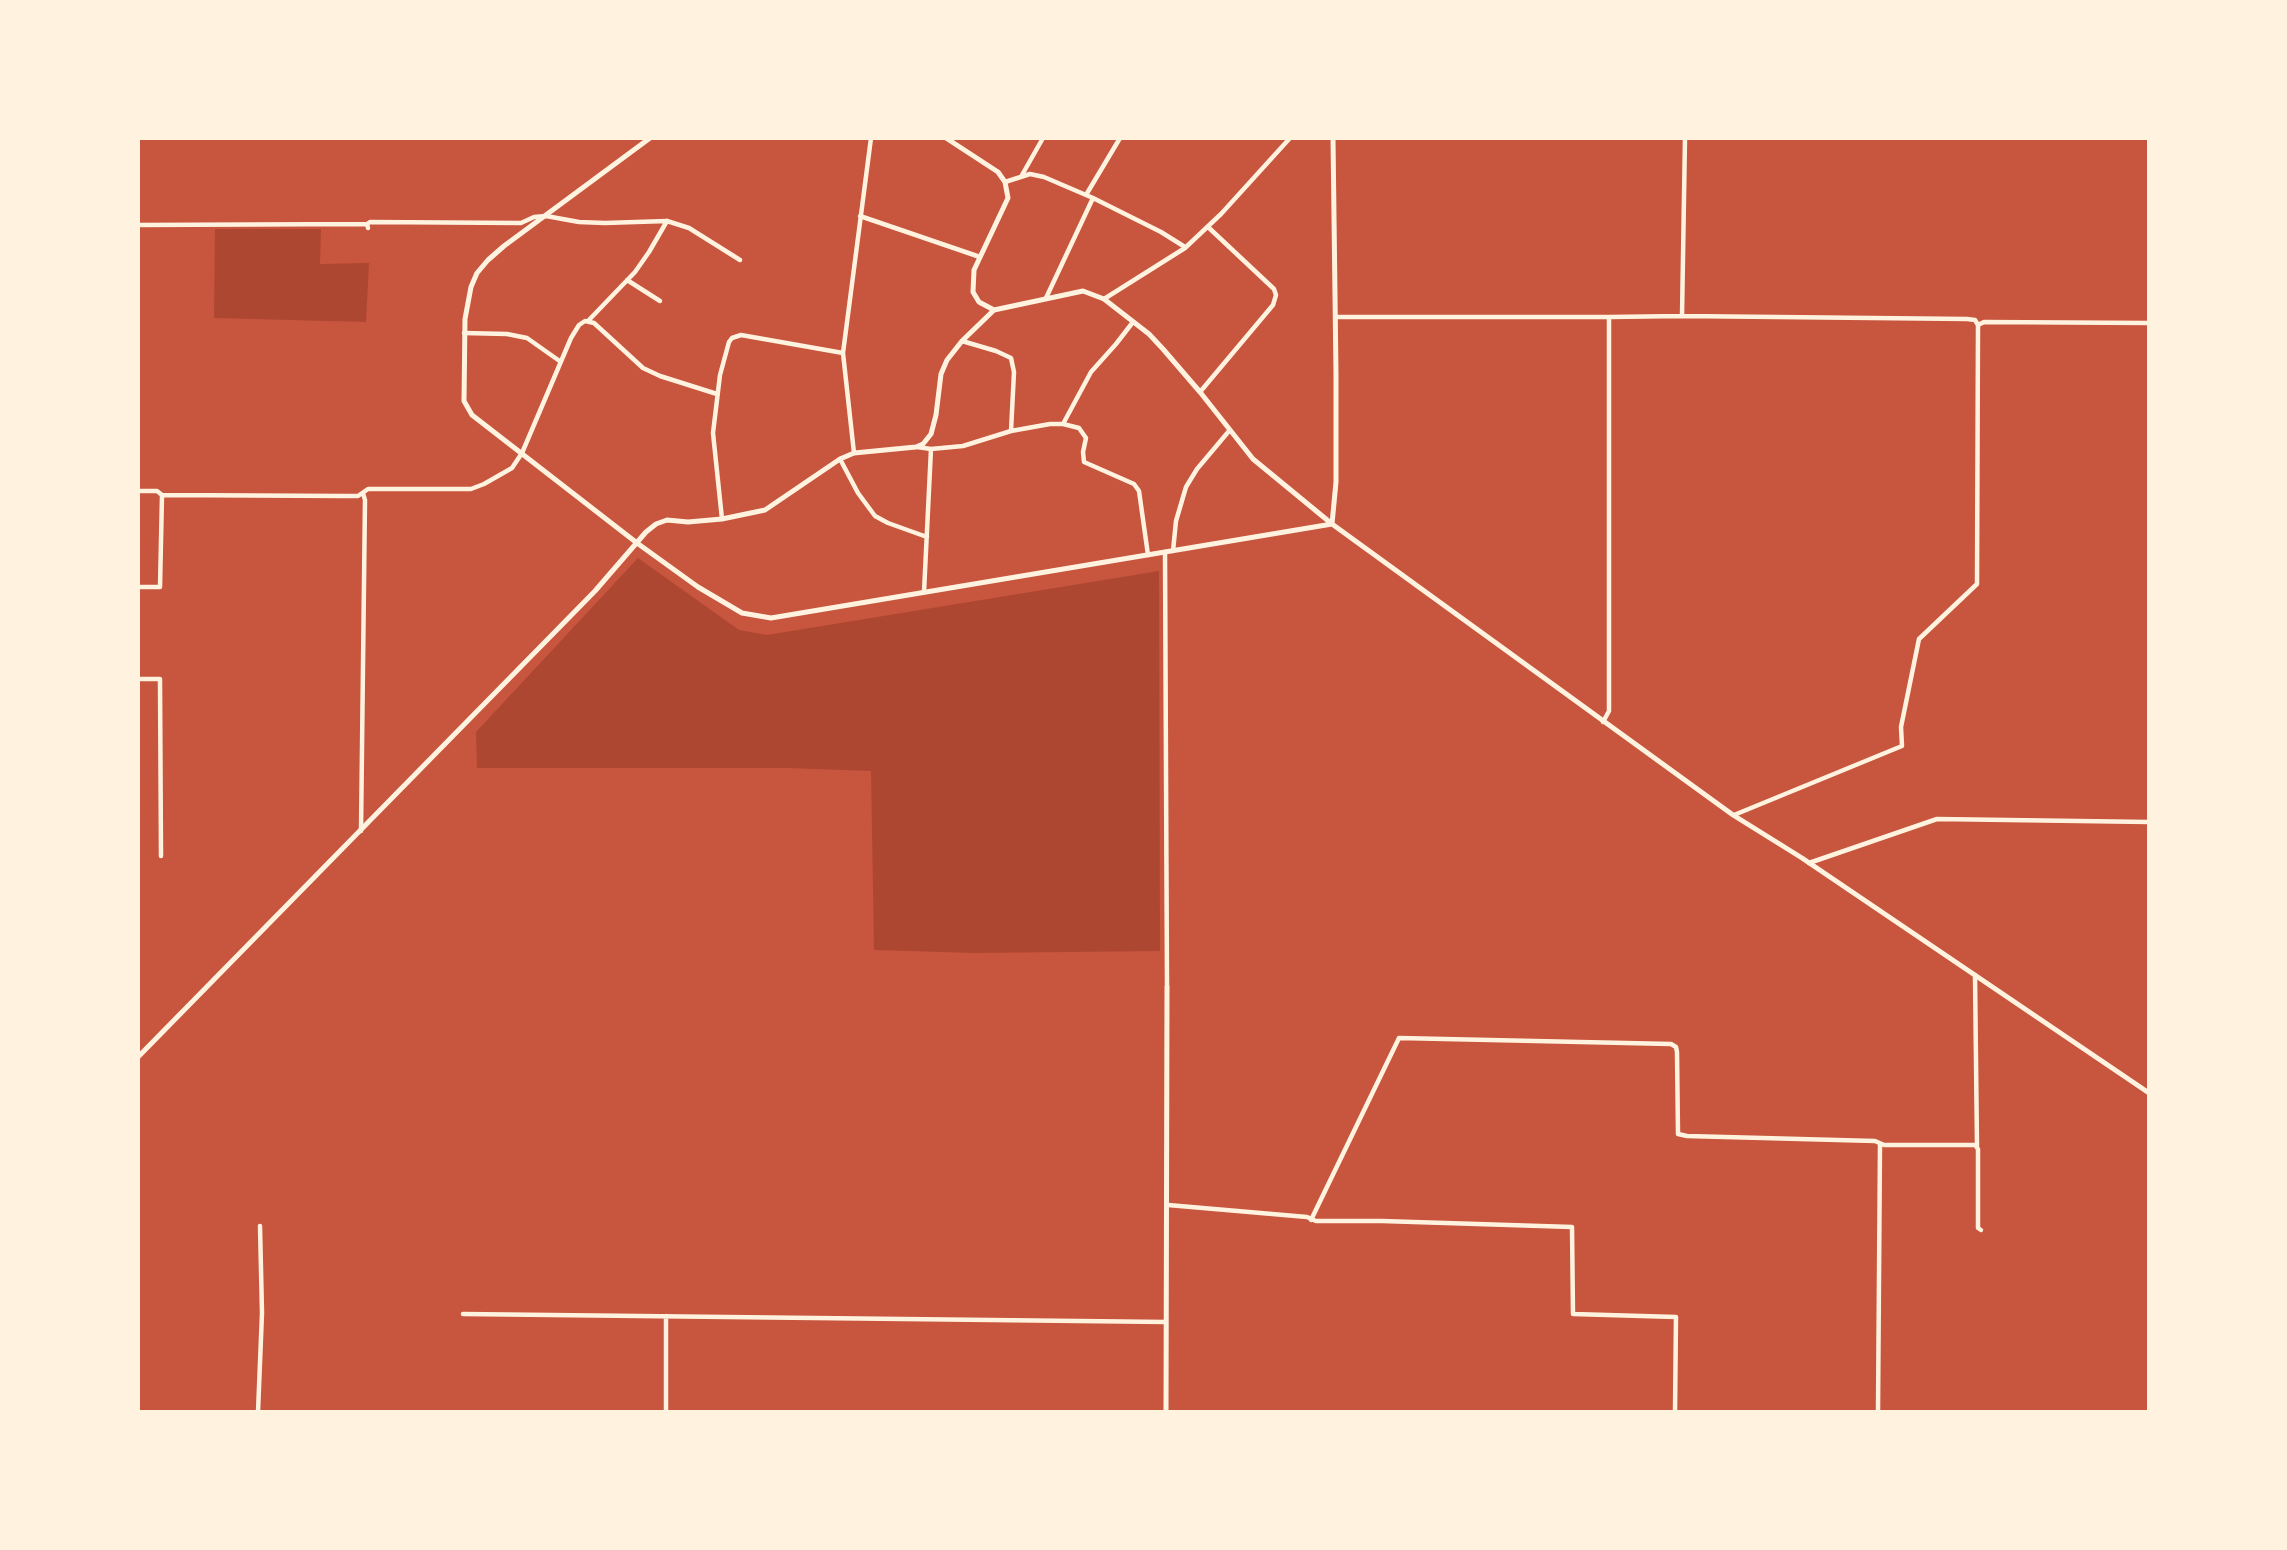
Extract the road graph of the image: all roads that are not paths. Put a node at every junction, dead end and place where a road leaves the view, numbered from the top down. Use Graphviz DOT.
graph roads {
  1 [pos="650,138"];
  2 [pos="871,138"];
  3 [pos="1043,138"];
  4 [pos="1120,138"];
  5 [pos="1290,138"];
  6 [pos="1332,138"];
  7 [pos="1685,138"];
  8 [pos="950,139"];
  9 [pos="1021,176"];
  10 [pos="1005,181"];
  11 [pos="1086,195"];
  12 [pos="1093,198"];
  13 [pos="546,216"];
  14 [pos="860,216"];
  15 [pos="667,221"];
  16 [pos="138,225"];
  17 [pos="1208,227"];
  18 [pos="1185,248"];
  19 [pos="980,257"];
  20 [pos="740,260"];
  21 [pos="627,281"];
  22 [pos="1046,298"];
  23 [pos="1104,299"];
  24 [pos="660,301"];
  25 [pos="995,310"];
  26 [pos="1682,316"];
  27 [pos="1336,317"];
  28 [pos="1609,317"];
  29 [pos="588,321"];
  30 [pos="1133,322"];
  31 [pos="2149,323"];
  32 [pos="1979,325"];
  33 [pos="464,333"];
  34 [pos="962,341"];
  35 [pos="843,353"];
  36 [pos="561,362"];
  37 [pos="1200,391"];
  38 [pos="717,394"];
  39 [pos="1063,424"];
  40 [pos="1011,431"];
  41 [pos="1229,431"];
  42 [pos="916,447"];
  43 [pos="931,449"];
  44 [pos="522,453"];
  45 [pos="854,453"];
  46 [pos="840,459"];
  47 [pos="138,491"];
  48 [pos="363,493"];
  49 [pos="162,495"];
  50 [pos="722,519"];
  51 [pos="1332,524"];
  52 [pos="927,537"];
  53 [pos="637,543"];
  54 [pos="1173,551"];
  55 [pos="1165,552"];
  56 [pos="1148,555"];
  57 [pos="138,587"];
  58 [pos="924,592"];
  59 [pos="138,679"];
  60 [pos="1602,722"];
  61 [pos="1733,815"];
  62 [pos="2149,822"];
  63 [pos="361,831"];
  64 [pos="162,856"];
  65 [pos="1809,863"];
  66 [pos="1975,975"];
  67 [pos="1167,987"];
  68 [pos="138,1057"];
  69 [pos="2149,1093"];
  70 [pos="1880,1144"];
  71 [pos="1977,1146"];
  72 [pos="1168,1205"];
  73 [pos="1311,1220"];
  74 [pos="260,1226"];
  75 [pos="1981,1230"];
  76 [pos="463,1314"];
  77 [pos="666,1316"];
  78 [pos="1166,1322"];
  79 [pos="258,1412"];
  80 [pos="666,1412"];
  81 [pos="1166,1412"];
  82 [pos="1675,1412"];
  83 [pos="1878,1412"];
  1 -- 13 [label="street"];
  2 -- 14 [label="street"];
  3 -- 9 [label="street"];
  4 -- 11 [label="street"];
  5 -- 17 [label="street"];
  6 -- 27 [label="street"];
  7 -- 26 [label="street"];
  8 -- 10 [label="street"];
  9 -- 10 [label="street"];
  9 -- 11 [label="street"];
  10 -- 19 [label="street"];
  11 -- 12 [label="street"];
  12 -- 18 [label="street"];
  12 -- 22 [label="street"];
  13 -- 15 [label="street"];
  13 -- 16 [label="street"];
  13 -- 33 [label="street"];
  14 -- 19 [label="street"];
  14 -- 35 [label="street"];
  15 -- 20 [label="street"];
  15 -- 21 [label="street"];
  17 -- 18 [label="street"];
  17 -- 37 [label="street"];
  18 -- 23 [label="street"];
  19 -- 25 [label="street"];
  21 -- 24 [label="street"];
  21 -- 29 [label="street"];
  22 -- 23 [label="street"];
  22 -- 25 [label="street"];
  23 -- 30 [label="street"];
  25 -- 34 [label="street"];
  26 -- 28 [label="street"];
  26 -- 32 [label="street"];
  27 -- 28 [label="street"];
  27 -- 51 [label="street"];
  28 -- 60 [label="street"];
  29 -- 36 [label="street"];
  29 -- 38 [label="street"];
  30 -- 37 [label="street"];
  30 -- 39 [label="street"];
  31 -- 32 [label="street"];
  32 -- 61 [label="street"];
  33 -- 36 [label="street"];
  33 -- 44 [label="street"];
  34 -- 40 [label="street"];
  34 -- 42 [label="street"];
  35 -- 38 [label="street"];
  35 -- 45 [label="street"];
  36 -- 44 [label="street"];
  37 -- 41 [label="street"];
  38 -- 50 [label="street"];
  39 -- 40 [label="street"];
  39 -- 56 [label="street"];
  40 -- 43 [label="street"];
  41 -- 51 [label="street"];
  41 -- 54 [label="street"];
  42 -- 43 [label="street"];
  42 -- 45 [label="street"];
  43 -- 52 [label="street"];
  44 -- 48 [label="street"];
  44 -- 53 [label="street"];
  45 -- 46 [label="street"];
  46 -- 50 [label="street"];
  46 -- 52 [label="street"];
  47 -- 49 [label="street"];
  48 -- 49 [label="street"];
  48 -- 63 [label="street"];
  49 -- 57 [label="street"];
  50 -- 53 [label="street"];
  51 -- 54 [label="street"];
  51 -- 60 [label="street"];
  52 -- 58 [label="street"];
  53 -- 58 [label="street"];
  53 -- 63 [label="street"];
  54 -- 55 [label="street"];
  55 -- 56 [label="street"];
  55 -- 67 [label="street"];
  56 -- 58 [label="street"];
  59 -- 64 [label="street"];
  60 -- 61 [label="street"];
  61 -- 65 [label="street"];
  62 -- 65 [label="street"];
  63 -- 68 [label="street"];
  65 -- 66 [label="street"];
  66 -- 69 [label="street"];
  66 -- 71 [label="street"];
  67 -- 72 [label="street"];
  70 -- 71 [label="street"];
  70 -- 73 [label="street"];
  70 -- 83 [label="street"];
  71 -- 75 [label="street"];
  72 -- 73 [label="street"];
  72 -- 78 [label="street"];
  73 -- 82 [label="street"];
  74 -- 79 [label="street"];
  76 -- 77 [label="street"];
  77 -- 78 [label="street"];
  77 -- 80 [label="street"];
  78 -- 81 [label="street"];
}
